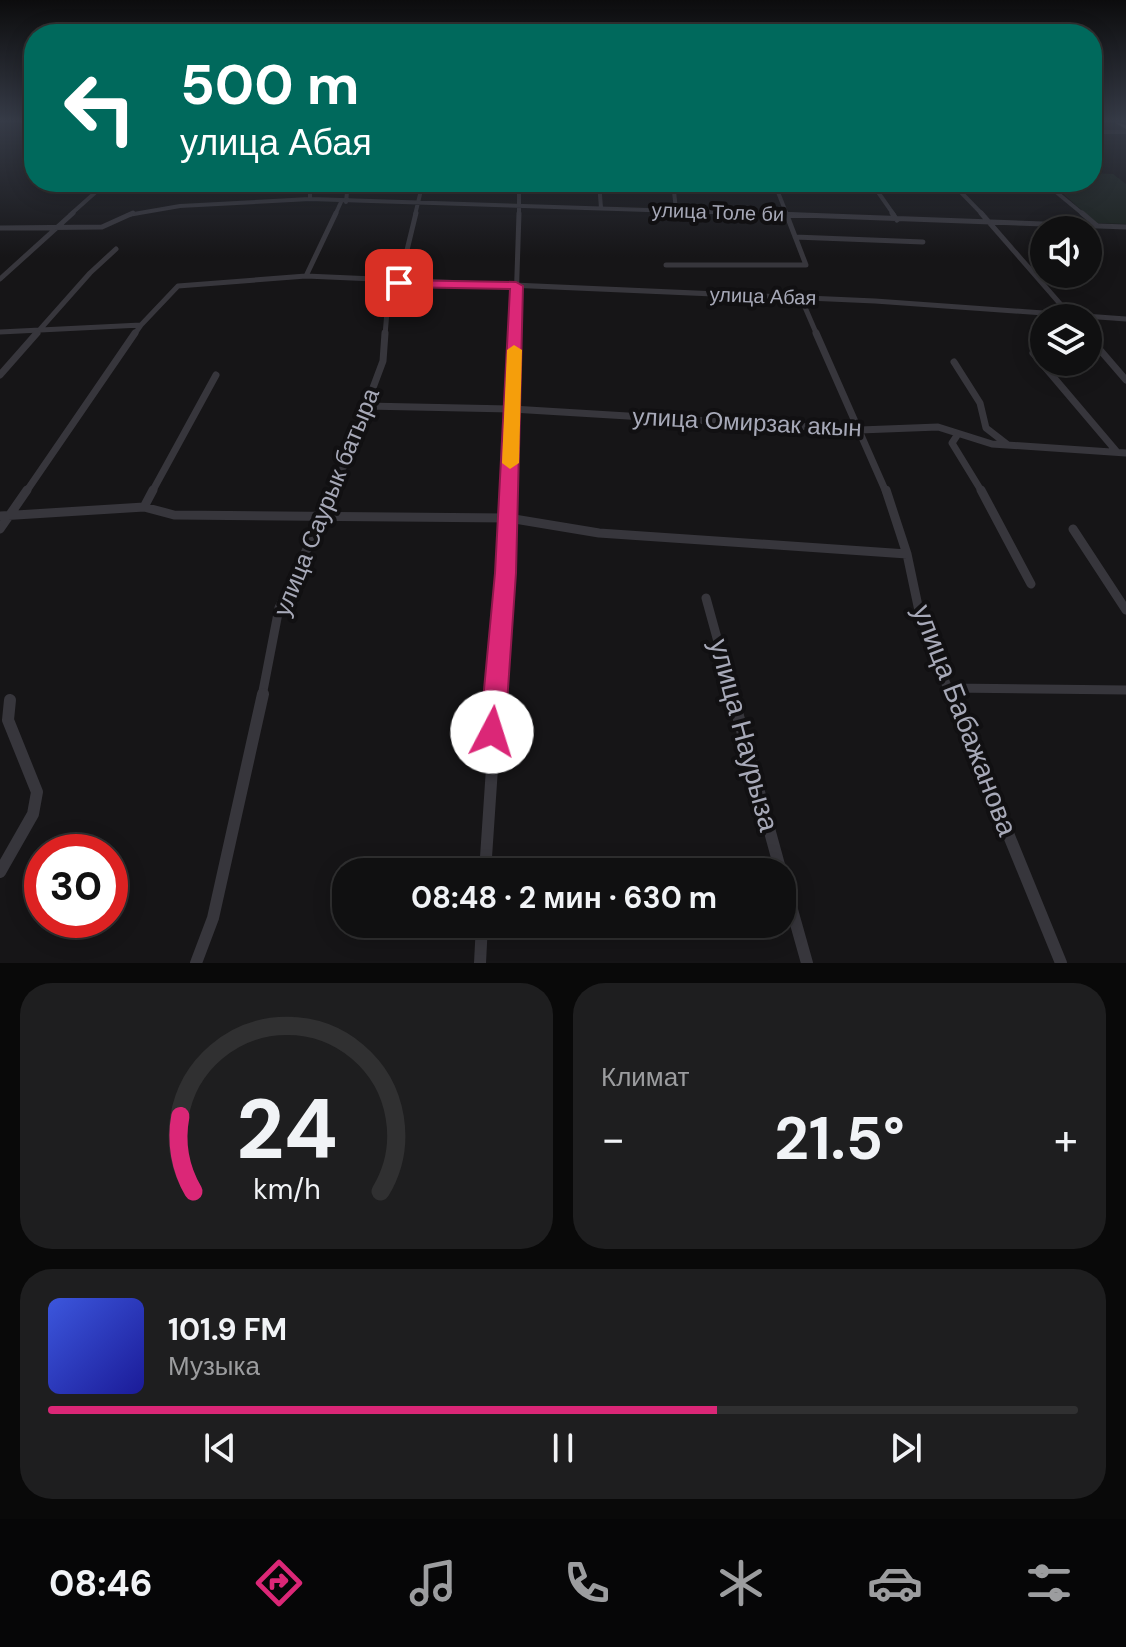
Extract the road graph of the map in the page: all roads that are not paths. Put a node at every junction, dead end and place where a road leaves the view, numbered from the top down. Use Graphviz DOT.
graph roads {
  1 [pos="97,192"];
  2 [pos="310,192"];
  3 [pos="346,192"];
  4 [pos="420,192"];
  5 [pos="519,192"];
  6 [pos="600,192"];
  7 [pos="674,192"];
  8 [pos="777,192"];
  9 [pos="878,192"];
  10 [pos="961,192"];
  11 [pos="1056,192"];
  12 [pos="310,199"];
  13 [pos="418,201"];
  14 [pos="343,202"];
  15 [pos="519,205"];
  16 [pos="601,208"];
  17 [pos="676,210"];
  18 [pos="785,214"];
  19 [pos="1086,216"];
  20 [pos="897,220"];
  21 [pos="992,224"];
  22 [pos="1030,224"];
  23 [pos="1102,225"];
  24 [pos="1126,227"];
  25 [pos="0,228"];
  26 [pos="58,228"];
  27 [pos="795,237"];
  28 [pos="923,242"];
  29 [pos="116,249"];
  30 [pos="666,265"];
  31 [pos="306,276"];
  32 [pos="0,279"];
  33 [pos="399,283"];
  34 [pos="516,286"];
  35 [pos="801,298"];
  36 [pos="1061,304"];
  37 [pos="1030,313"];
  38 [pos="1102,318"];
  39 [pos="1126,319"];
  40 [pos="141,325"];
  41 [pos="40,330"];
  42 [pos="0,332"];
  43 [pos="1102,352"];
  44 [pos="954,362"];
  45 [pos="0,375"];
  46 [pos="216,375"];
  47 [pos="1053,376"];
  48 [pos="1126,380"];
  49 [pos="366,406"];
  50 [pos="512,409"];
  51 [pos="860,430"];
  52 [pos="958,434"];
  53 [pos="1008,445"];
  54 [pos="1122,453"];
  55 [pos="144,507"];
  56 [pos="324,515"];
  57 [pos="4,516"];
  58 [pos="508,518"];
  59 [pos="0,529"];
  60 [pos="1073,529"];
  61 [pos="907,554"];
  62 [pos="1031,584"];
  63 [pos="706,598"];
  64 [pos="1126,610"];
  65 [pos="949,688"];
  66 [pos="1126,690"];
  67 [pos="10,700"];
  68 [pos="486,858"];
  69 [pos="778,858"];
  70 [pos="0,872"];
  71 [pos="796,923"];
  72 [pos="481,938"];
  73 [pos="196,963"];
  74 [pos="480,963"];
  75 [pos="807,963"];
  76 [pos="1061,963"];
  1 -- 26 [label="street"];
  2 -- 12 [label="street"];
  3 -- 14 [label="street"];
  4 -- 13 [label="street, улица Саурык батыра"];
  5 -- 15 [label="street"];
  6 -- 16 [label="street"];
  7 -- 17 [label="street"];
  8 -- 18 [label="street"];
  9 -- 20 [label="street"];
  10 -- 21 [label="street"];
  11 -- 19 [label="street"];
  12 -- 14 [label="street, улица Толе би"];
  12 -- 26 [label="street, улица Толе би"];
  13 -- 14 [label="street, улица Толе би"];
  13 -- 15 [label="street, улица Толе би"];
  13 -- 33 [label="street, улица Саурык батыра"];
  14 -- 31 [label="street"];
  15 -- 16 [label="street, улица Толе би"];
  15 -- 34 [label="street"];
  16 -- 17 [label="street, улица Толе би"];
  17 -- 18 [label="street, улица Толе би"];
  18 -- 20 [label="street, улица Толе би"];
  18 -- 27 [label="street"];
  20 -- 21 [label="street, улица Толе би"];
  21 -- 22 [label="street, улица Толе би"];
  21 -- 36 [label="street"];
  23 -- 24 [label="street, улица Толе би"];
  25 -- 26 [label="street, улица Толе би"];
  26 -- 32 [label="street"];
  27 -- 28 [label="street"];
  27 -- 30 [label="street"];
  29 -- 41 [label="street"];
  31 -- 33 [label="street, улица Абая"];
  31 -- 40 [label="street, улица Абая"];
  33 -- 34 [label="street, улица Абая"];
  33 -- 49 [label="street, улица Саурык батыра"];
  34 -- 35 [label="street, улица Абая"];
  34 -- 50 [label="street"];
  35 -- 37 [label="street, улица Абая"];
  35 -- 51 [label="street, улица Бабажанова"];
  38 -- 39 [label="street, улица Абая"];
  40 -- 41 [label="street"];
  40 -- 57 [label="street, улица Абая"];
  41 -- 42 [label="street"];
  41 -- 45 [label="street"];
  43 -- 48 [label="street"];
  44 -- 53 [label="street"];
  46 -- 55 [label="street"];
  47 -- 54 [label="street"];
  49 -- 50 [label="street, улица Омирзак акын"];
  49 -- 56 [label="street, улица Саурык батыра"];
  50 -- 51 [label="street, улица Омирзак акын"];
  50 -- 58 [label="street"];
  51 -- 52 [label="street, улица Омирзак акын"];
  51 -- 61 [label="street, улица Бабажанова"];
  52 -- 53 [label="street, улица Омирзак акын"];
  52 -- 62 [label="street"];
  53 -- 54 [label="street, улица Омирзак акын"];
  55 -- 56 [label="street"];
  55 -- 57 [label="street"];
  56 -- 58 [label="street"];
  56 -- 73 [label="street, улица Саурык батыра"];
  57 -- 59 [label="street, улица Абая"];
  58 -- 61 [label="street"];
  58 -- 68 [label="street"];
  60 -- 64 [label="street"];
  61 -- 65 [label="street, улица Бабажанова"];
  63 -- 69 [label="street, улица Наурыза"];
  65 -- 66 [label="street"];
  65 -- 76 [label="street, улица Бабажанова"];
  67 -- 70 [label="street"];
  71 -- 75 [label="street, улица Наурыза"];
  72 -- 74 [label="street"];
}
